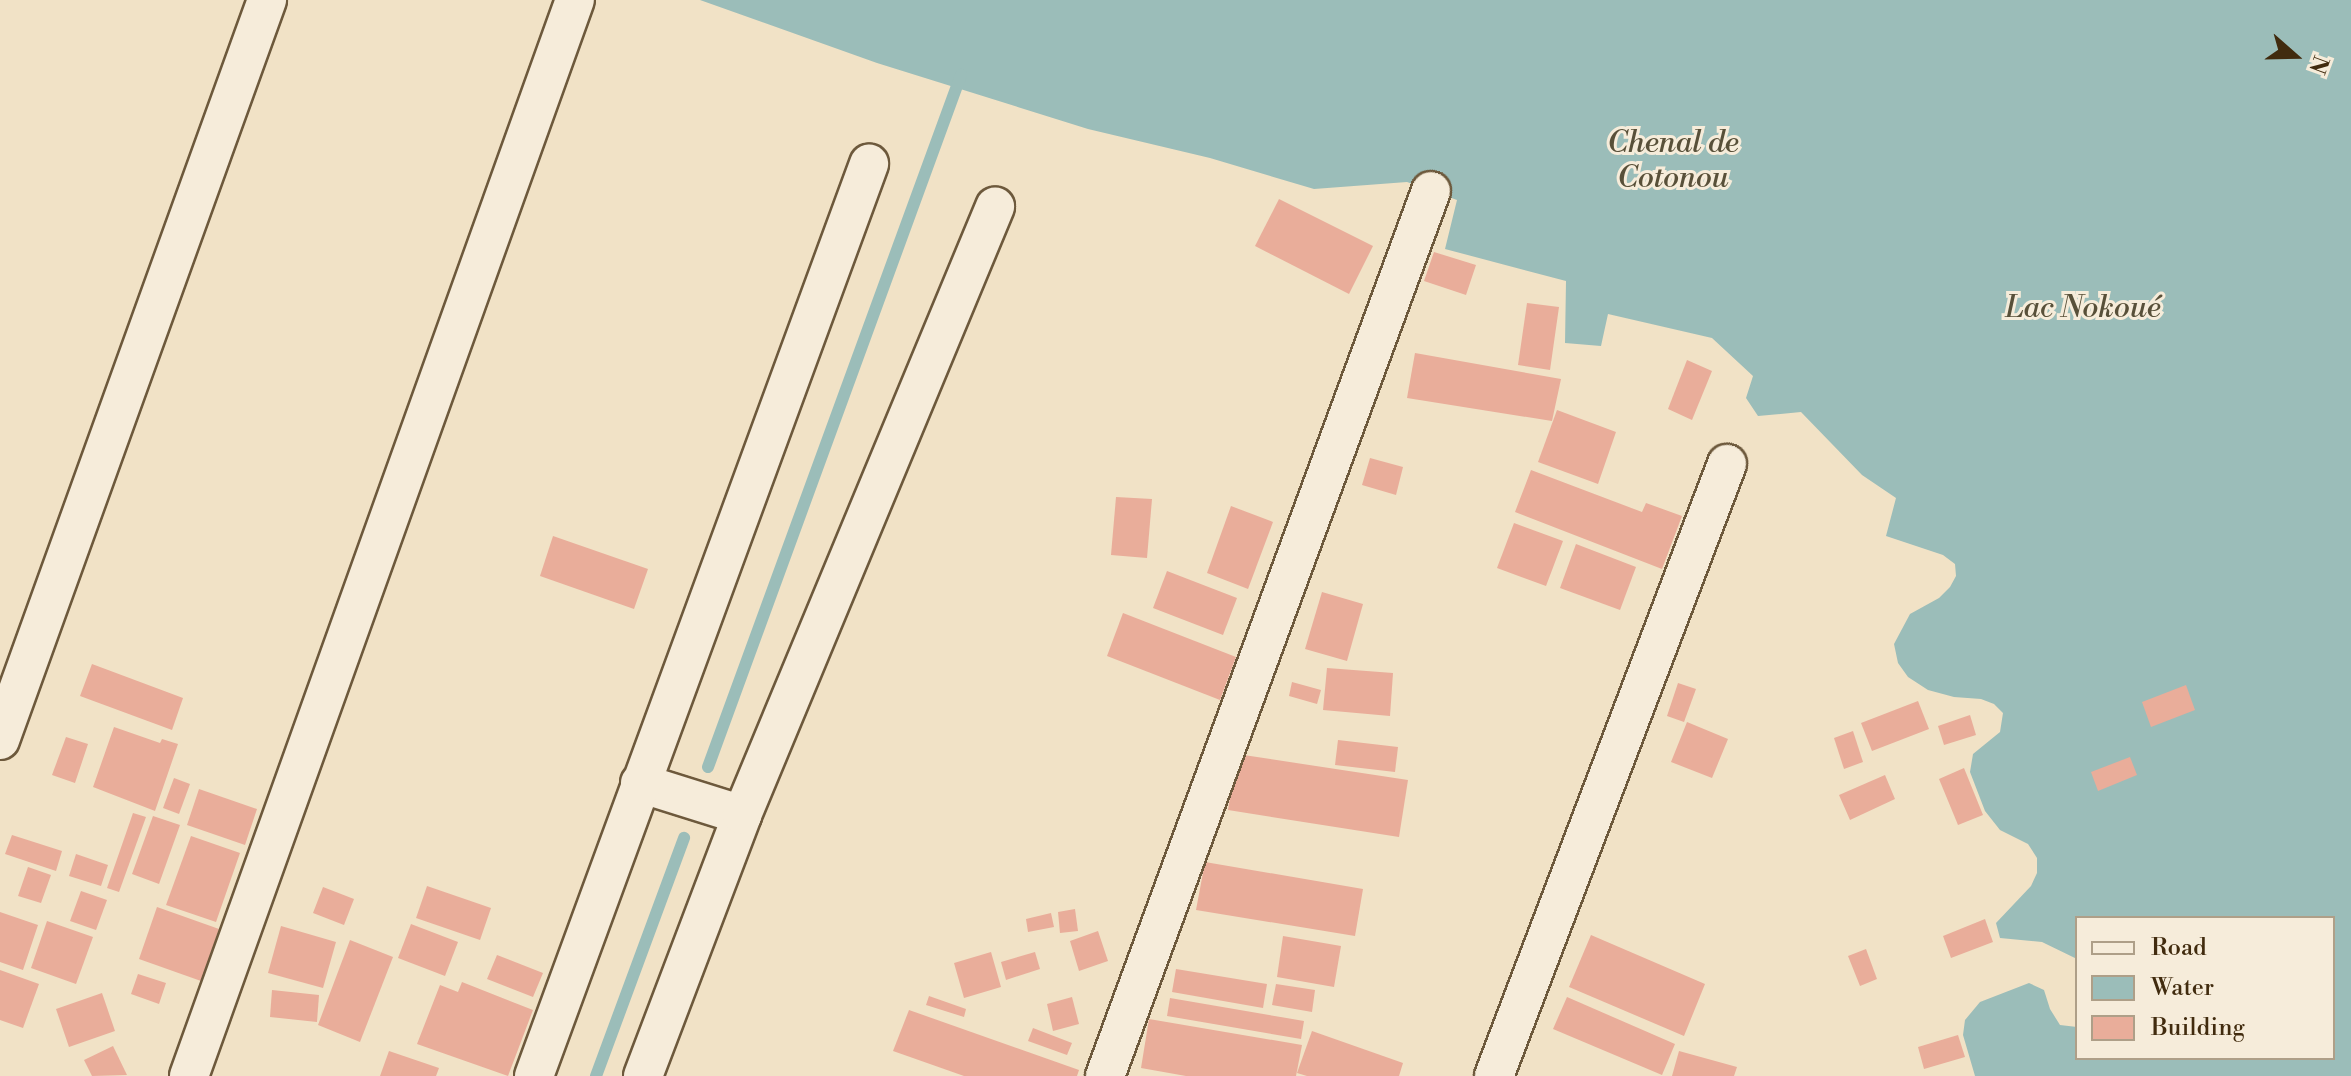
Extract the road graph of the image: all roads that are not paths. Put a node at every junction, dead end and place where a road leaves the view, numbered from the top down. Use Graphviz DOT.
graph roads {
  1 [pos="267,0"];
  2 [pos="575,0"];
  3 [pos="869,164"];
  4 [pos="1431,191"];
  5 [pos="995,207"];
  6 [pos="1727,464"];
  7 [pos="0,740"];
  8 [pos="640,783"];
  9 [pos="742,815"];
  10 [pos="189,1076"];
  11 [pos="534,1076"];
  12 [pos="643,1076"];
  13 [pos="1105,1076"];
  14 [pos="1494,1076"];
  1 -- 7 [label="street"];
  2 -- 10 [label="street"];
  3 -- 8 [label="street"];
  4 -- 13 [label="street"];
  5 -- 9 [label="street"];
  6 -- 14 [label="street"];
  8 -- 9 [label="street"];
  8 -- 11 [label="street"];
  9 -- 12 [label="street"];
}
